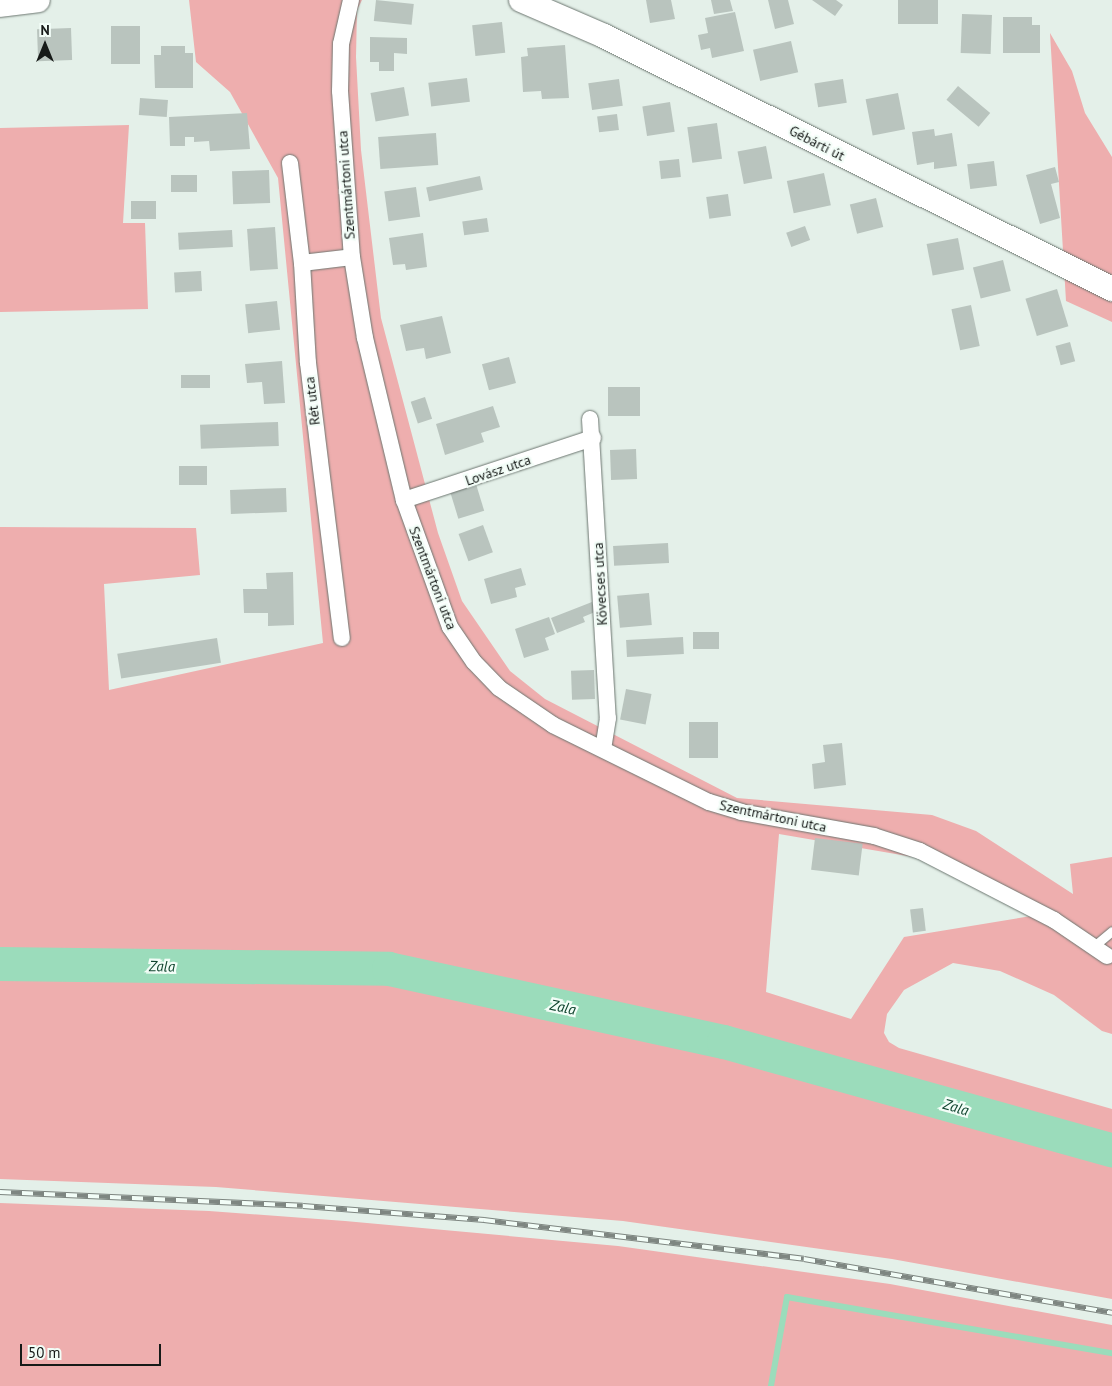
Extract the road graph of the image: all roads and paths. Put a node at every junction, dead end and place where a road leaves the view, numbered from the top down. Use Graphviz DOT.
graph roads {
  1 [pos="38,0"];
  2 [pos="351,0"];
  3 [pos="521,0"];
  4 [pos="0,4"];
  5 [pos="290,163"];
  6 [pos="352,257"];
  7 [pos="302,263"];
  8 [pos="1112,289"];
  9 [pos="590,419"];
  10 [pos="593,438"];
  11 [pos="404,500"];
  12 [pos="342,638"];
  13 [pos="603,749"];
  14 [pos="1112,931"];
  15 [pos="1100,951"];
  1 -- 4 [label="main road"];
  2 -- 6 [label="street, Szentmártoni utca"];
  3 -- 8 [label="main road, Gébárti út"];
  5 -- 7 [label="street, Rét utca"];
  6 -- 7 [label="street"];
  6 -- 11 [label="street, Szentmártoni utca"];
  7 -- 12 [label="street, Rét utca"];
  9 -- 10 [label="street, Kövecses utca"];
  10 -- 11 [label="street, Lovász utca"];
  10 -- 13 [label="street, Kövecses utca"];
  11 -- 13 [label="street, Szentmártoni utca"];
  13 -- 15 [label="street, Szentmártoni utca"];
  14 -- 15 [label="lane"];
}
